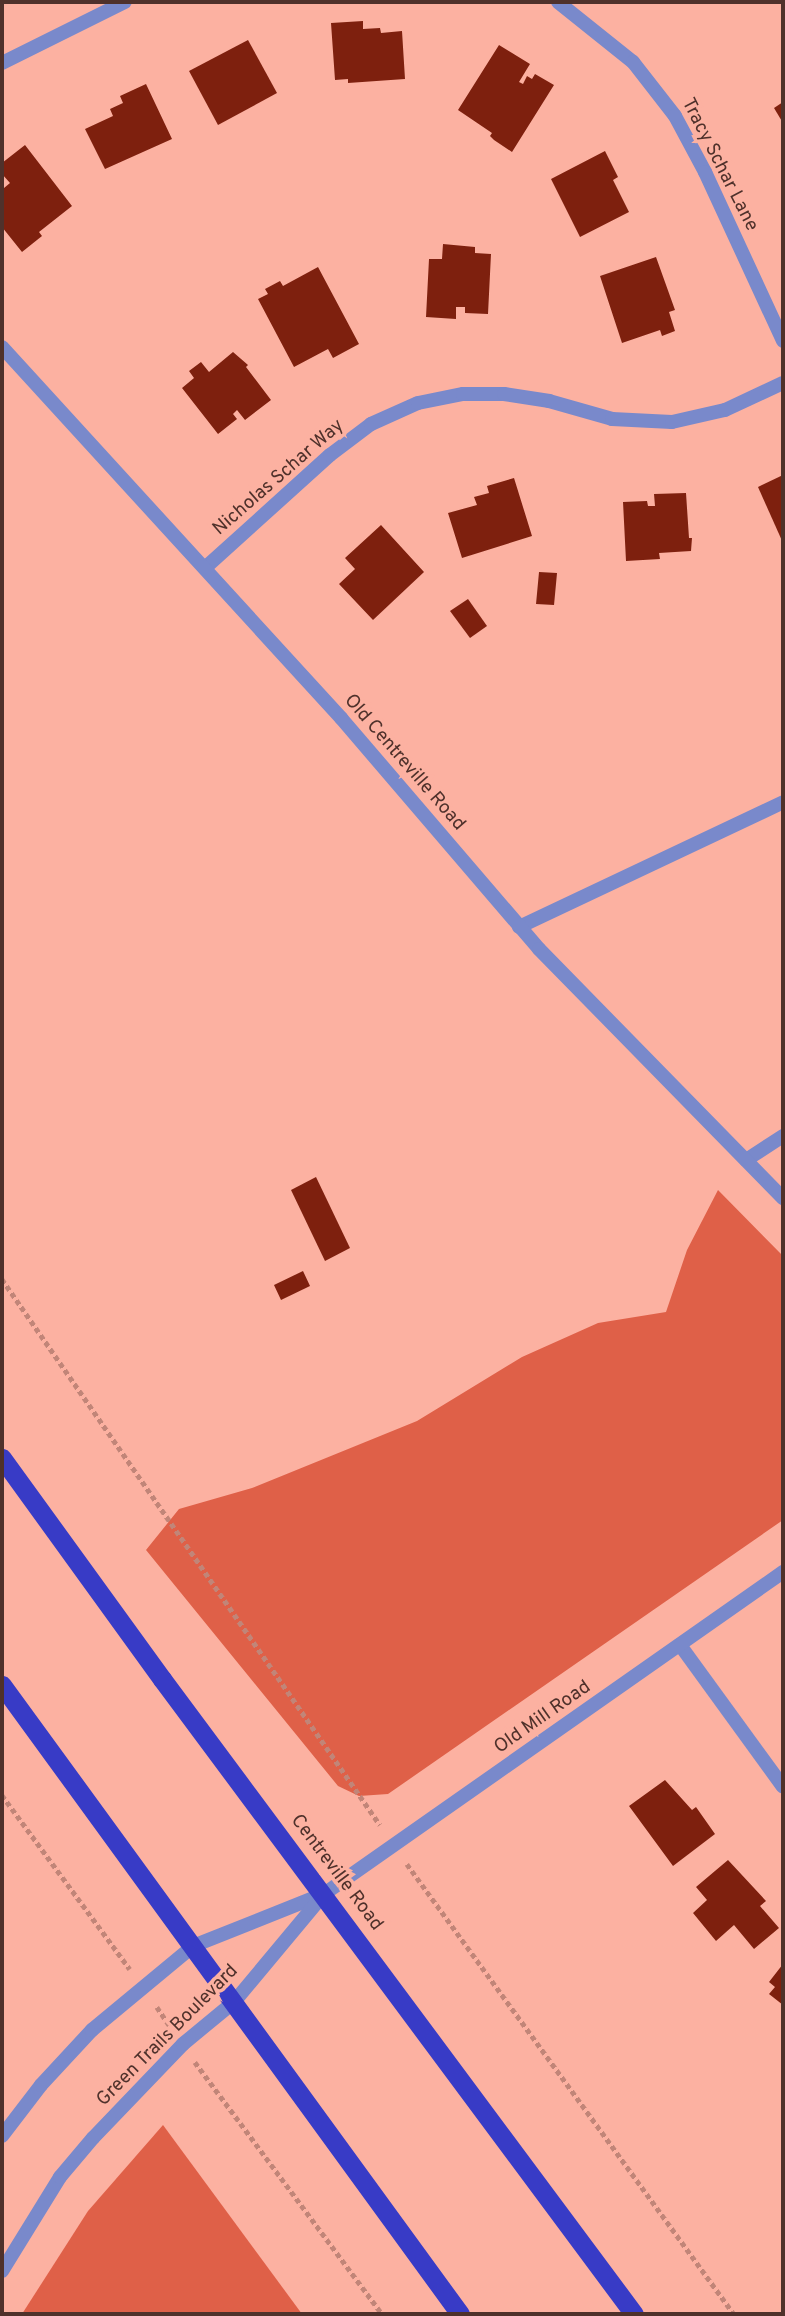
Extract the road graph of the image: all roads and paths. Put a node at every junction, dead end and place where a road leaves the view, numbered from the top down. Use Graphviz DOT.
graph roads {
  1 [pos="125,2"];
  2 [pos="558,2"];
  3 [pos="2,63"];
  4 [pos="783,341"];
  5 [pos="2,347"];
  6 [pos="783,383"];
  7 [pos="206,567"];
  8 [pos="783,802"];
  9 [pos="519,927"];
  10 [pos="783,1136"];
  11 [pos="746,1160"];
  12 [pos="783,1198"];
  13 [pos="2,1279"];
  14 [pos="2,1458"];
  15 [pos="783,1572"];
  16 [pos="680,1645"];
  17 [pos="2,1685"];
  18 [pos="783,1787"];
  19 [pos="2,1796"];
  20 [pos="395,1846"];
  21 [pos="324,1894"];
  22 [pos="192,1947"];
  23 [pos="142,1986"];
  24 [pos="234,2001"];
  25 [pos="183,2044"];
  26 [pos="2,2136"];
  27 [pos="2,2271"];
  28 [pos="382,2314"];
  29 [pos="460,2314"];
  30 [pos="634,2314"];
  31 [pos="734,2314"];
  1 -- 3 [label="street"];
  2 -- 4 [label="street, Tracy Schar Lane"];
  5 -- 7 [label="street, Old Centreville Road"];
  6 -- 7 [label="street, Nicholas Schar Way"];
  7 -- 9 [label="street, Old Centreville Road"];
  8 -- 9 [label="street"];
  9 -- 11 [label="street, Old Centreville Road"];
  10 -- 11 [label="street"];
  11 -- 12 [label="street, Old Centreville Road"];
  13 -- 20 [label="path"];
  14 -- 21 [label="highway, Centreville Road"];
  15 -- 16 [label="street, Old Mill Road"];
  16 -- 18 [label="street"];
  16 -- 20 [label="street, Old Mill Road"];
  17 -- 22 [label="highway"];
  19 -- 23 [label="path"];
  20 -- 21 [label="street, Old Mill Road"];
  20 -- 31 [label="path"];
  21 -- 22 [label="street, Green Trails Boulevard"];
  21 -- 24 [label="street, Green Trails Boulevard"];
  21 -- 30 [label="highway, Centreville Road"];
  22 -- 23 [label="street, Green Trails Boulevard"];
  22 -- 24 [label="highway"];
  23 -- 25 [label="path"];
  23 -- 26 [label="street, Green Trails Boulevard"];
  24 -- 25 [label="street, Green Trails Boulevard"];
  24 -- 29 [label="highway"];
  25 -- 27 [label="street, Green Trails Boulevard"];
  25 -- 28 [label="path"];
}
